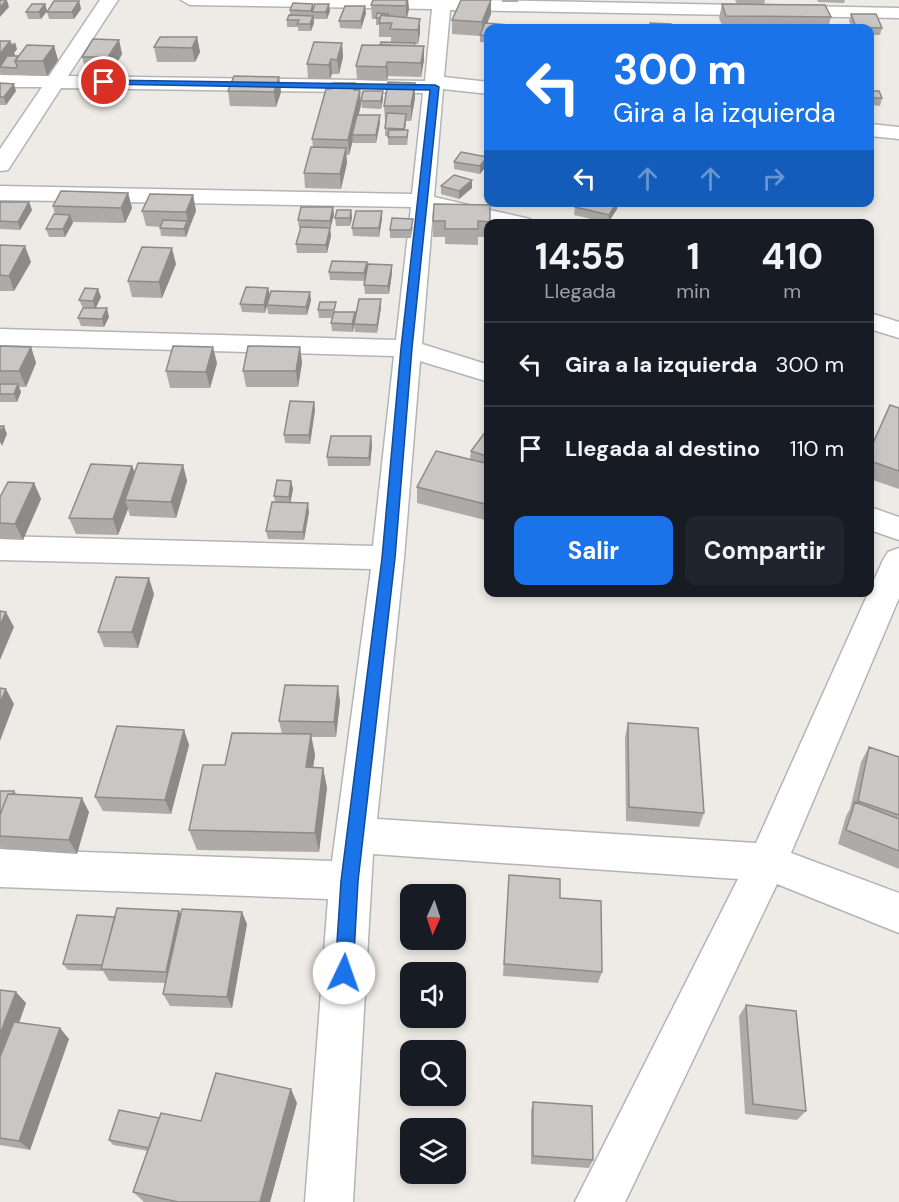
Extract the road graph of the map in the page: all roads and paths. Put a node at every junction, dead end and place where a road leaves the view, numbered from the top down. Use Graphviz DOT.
graph roads {
  1 [pos="109,0"];
  2 [pos="190,0"];
  3 [pos="441,2"];
  4 [pos="899,13"];
  5 [pos="0,81"];
  6 [pos="57,81"];
  7 [pos="435,85"];
  8 [pos="484,88"];
  9 [pos="874,130"];
  10 [pos="899,133"];
  11 [pos="0,165"];
  12 [pos="0,193"];
  13 [pos="423,201"];
  14 [pos="500,219"];
  15 [pos="874,322"];
  16 [pos="899,330"];
  17 [pos="0,337"];
  18 [pos="407,348"];
  19 [pos="484,372"];
  20 [pos="874,520"];
  21 [pos="899,530"];
  22 [pos="0,548"];
  23 [pos="388,558"];
  24 [pos="899,560"];
  25 [pos="355,835"];
  26 [pos="766,862"];
  27 [pos="0,868"];
  28 [pos="350,881"];
  29 [pos="899,913"];
  30 [pos="329,1202"];
  31 [pos="599,1202"];
  1 -- 6 [label="street"];
  2 -- 3 [label="street"];
  3 -- 4 [label="street"];
  3 -- 7 [label="street"];
  5 -- 6 [label="street"];
  6 -- 7 [label="street"];
  6 -- 11 [label="street"];
  7 -- 8 [label="street"];
  7 -- 13 [label="street"];
  9 -- 10 [label="street"];
  12 -- 13 [label="street"];
  13 -- 14 [label="street"];
  13 -- 18 [label="street"];
  15 -- 16 [label="street"];
  17 -- 18 [label="street"];
  18 -- 19 [label="street"];
  18 -- 23 [label="street"];
  20 -- 21 [label="street"];
  22 -- 23 [label="street"];
  23 -- 25 [label="street"];
  24 -- 26 [label="street"];
  25 -- 26 [label="street"];
  25 -- 28 [label="street"];
  26 -- 29 [label="street"];
  26 -- 31 [label="street"];
  27 -- 28 [label="street"];
  28 -- 30 [label="street"];
}
